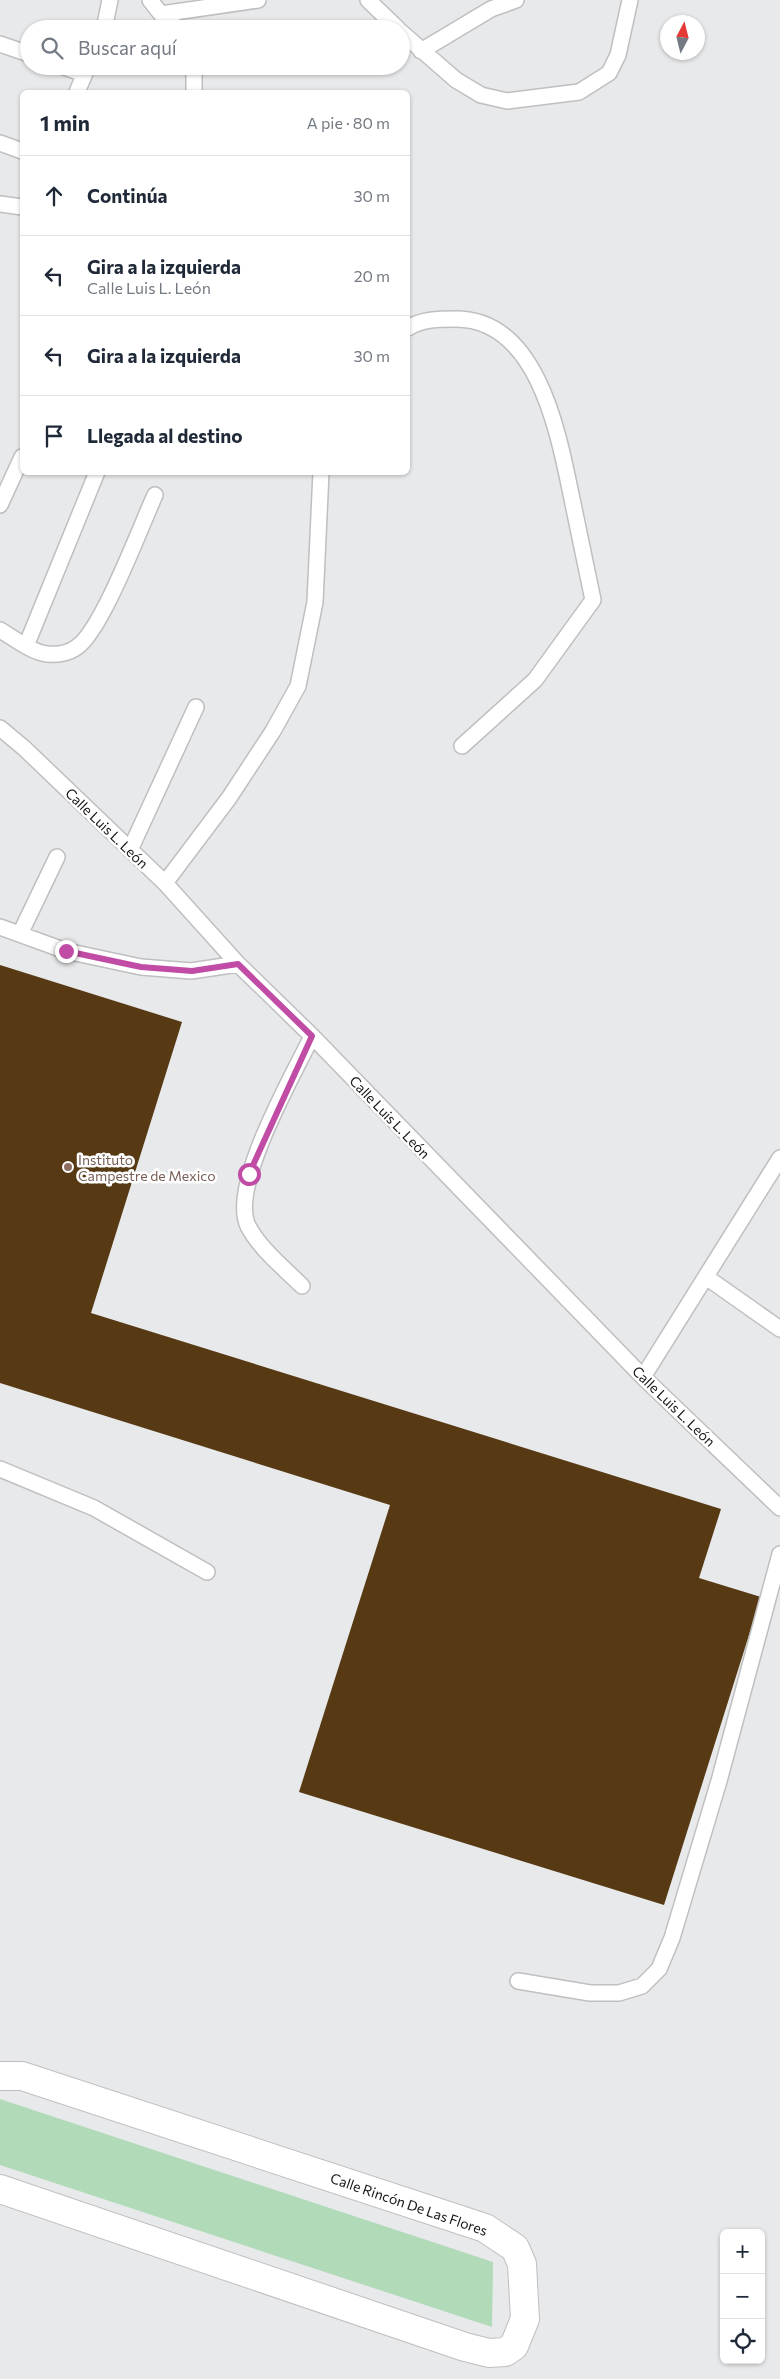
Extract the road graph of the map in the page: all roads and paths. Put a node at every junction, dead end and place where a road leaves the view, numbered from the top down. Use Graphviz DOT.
graph roads {
  1 [pos="110,0"];
  2 [pos="150,0"];
  3 [pos="258,0"];
  4 [pos="368,0"];
  5 [pos="516,0"];
  6 [pos="630,0"];
  7 [pos="161,14"];
  8 [pos="106,20"];
  9 [pos="168,20"];
  10 [pos="389,20"];
  11 [pos="410,41"];
  12 [pos="0,44"];
  13 [pos="20,51"];
  14 [pos="421,51"];
  15 [pos="84,75"];
  16 [pos="194,75"];
  17 [pos="78,90"];
  18 [pos="194,90"];
  19 [pos="0,142"];
  20 [pos="20,150"];
  21 [pos="0,204"];
  22 [pos="20,207"];
  23 [pos="410,327"];
  24 [pos="20,461"];
  25 [pos="96,475"];
  26 [pos="321,475"];
  27 [pos="155,495"];
  28 [pos="0,505"];
  29 [pos="0,630"];
  30 [pos="26,646"];
  31 [pos="196,707"];
  32 [pos="0,728"];
  33 [pos="462,746"];
  34 [pos="130,850"];
  35 [pos="57,857"];
  36 [pos="165,883"];
  37 [pos="0,927"];
  38 [pos="20,934"];
  39 [pos="238,964"];
  40 [pos="312,1036"];
  41 [pos="780,1159"];
  42 [pos="706,1277"];
  43 [pos="302,1286"];
  44 [pos="780,1328"];
  45 [pos="643,1377"];
  46 [pos="0,1469"];
  47 [pos="780,1508"];
  48 [pos="780,1554"];
  49 [pos="207,1572"];
  50 [pos="518,1980"];
  51 [pos="0,2076"];
  52 [pos="0,2189"];
  1 -- 8 [label="lane"];
  2 -- 7 [label="lane"];
  3 -- 7 [label="lane"];
  4 -- 10 [label="lane"];
  5 -- 14 [label="lane"];
  6 -- 14 [label="lane"];
  7 -- 9 [label="lane"];
  11 -- 14 [label="lane"];
  12 -- 13 [label="lane"];
  15 -- 17 [label="lane"];
  16 -- 18 [label="lane"];
  19 -- 20 [label="lane"];
  21 -- 22 [label="lane"];
  23 -- 33 [label="lane"];
  24 -- 28 [label="lane"];
  25 -- 30 [label="lane"];
  26 -- 36 [label="lane"];
  27 -- 30 [label="lane"];
  29 -- 30 [label="lane"];
  31 -- 34 [label="lane"];
  32 -- 34 [label="lane, Calle Luis L. León"];
  34 -- 36 [label="lane, Calle Luis L. León"];
  35 -- 38 [label="lane"];
  36 -- 39 [label="lane, Calle Luis L. León"];
  37 -- 38 [label="lane"];
  38 -- 39 [label="lane"];
  39 -- 40 [label="lane, Calle Luis L. León"];
  40 -- 43 [label="lane"];
  40 -- 45 [label="lane, Calle Luis L. León"];
  41 -- 42 [label="lane"];
  42 -- 44 [label="lane"];
  42 -- 45 [label="lane"];
  45 -- 47 [label="lane, Calle Luis L. León"];
  46 -- 49 [label="lane"];
  48 -- 50 [label="lane"];
  51 -- 52 [label="street, Calle Rincón De Las Flores"];
}
